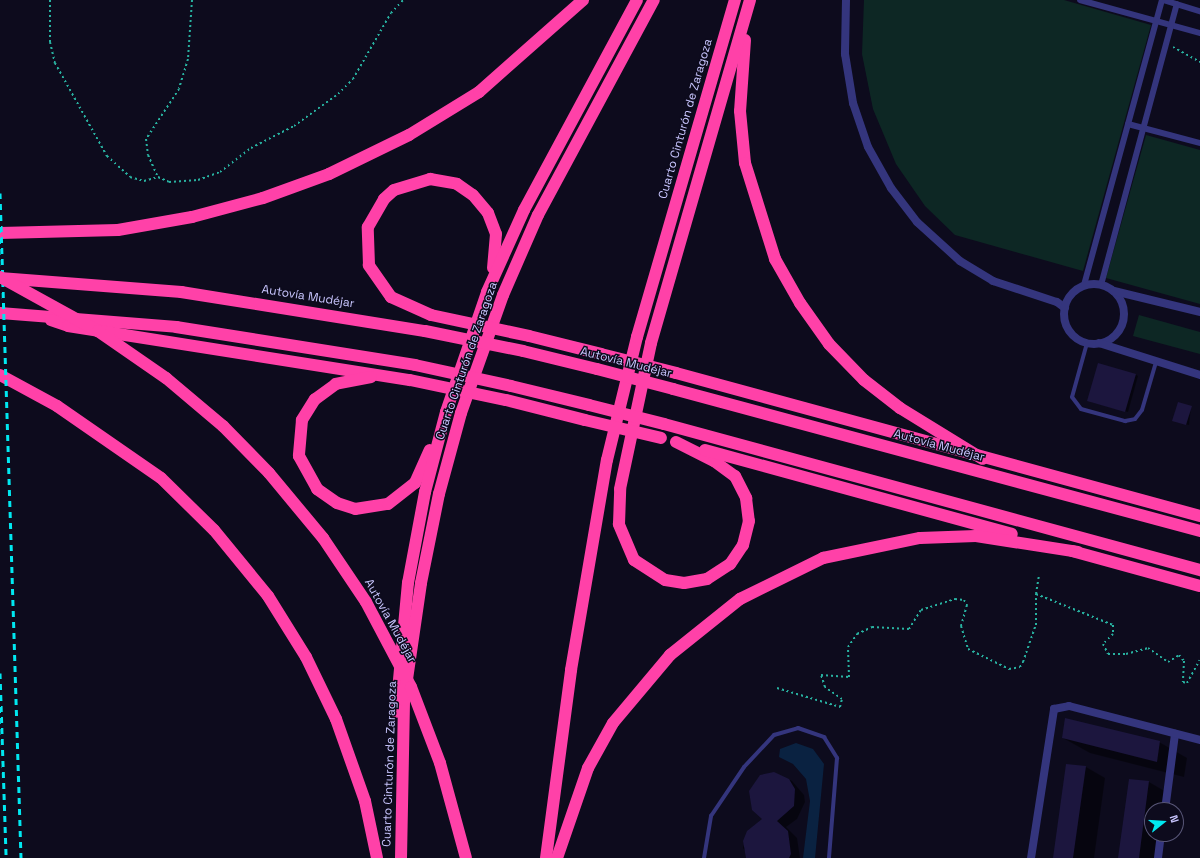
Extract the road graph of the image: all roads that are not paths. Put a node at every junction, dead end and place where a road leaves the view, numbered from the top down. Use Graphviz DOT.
graph roads {
  1 [pos="583,0"];
  2 [pos="637,0"];
  3 [pos="654,0"];
  4 [pos="735,0"];
  5 [pos="751,0"];
  6 [pos="846,0"];
  7 [pos="1080,0"];
  8 [pos="1163,0"];
  9 [pos="1177,4"];
  10 [pos="1200,11"];
  11 [pos="1157,22"];
  12 [pos="1171,25"];
  13 [pos="1200,33"];
  14 [pos="1128,124"];
  15 [pos="1144,128"];
  16 [pos="1200,144"];
  17 [pos="0,233"];
  18 [pos="0,277"];
  19 [pos="1101,284"];
  20 [pos="1084,285"];
  21 [pos="1114,291"];
  22 [pos="487,292"];
  23 [pos="1065,308"];
  24 [pos="1200,312"];
  25 [pos="0,313"];
  26 [pos="37,315"];
  27 [pos="1087,343"];
  28 [pos="1099,343"];
  29 [pos="1156,362"];
  30 [pos="0,375"];
  31 [pos="1200,375"];
  32 [pos="390,376"];
  33 [pos="446,412"];
  34 [pos="676,442"];
  35 [pos="983,459"];
  36 [pos="1200,516"];
  37 [pos="1200,531"];
  38 [pos="1078,552"];
  39 [pos="1200,570"];
  40 [pos="1200,586"];
  41 [pos="1175,734"];
  42 [pos="1200,740"];
  43 [pos="1166,802"];
  44 [pos="400,814"];
  45 [pos="1160,842"];
  46 [pos="377,858"];
  47 [pos="401,858"];
  48 [pos="466,858"];
  49 [pos="546,858"];
  50 [pos="557,858"];
  51 [pos="704,858"];
  52 [pos="828,858"];
  53 [pos="1031,858"];
  54 [pos="1158,858"];
  1 -- 17 [label="highway"];
  2 -- 22 [label="highway"];
  3 -- 44 [label="highway, Cuarto Cinturón de Zaragoza"];
  4 -- 49 [label="highway, Cuarto Cinturón de Zaragoza"];
  5 -- 34 [label="highway"];
  5 -- 35 [label="highway"];
  6 -- 23 [label="street"];
  7 -- 11 [label="street"];
  8 -- 9 [label="street"];
  8 -- 11 [label="street"];
  9 -- 10 [label="street"];
  9 -- 12 [label="street"];
  11 -- 12 [label="street"];
  11 -- 14 [label="street"];
  12 -- 13 [label="street"];
  12 -- 15 [label="street"];
  14 -- 15 [label="street"];
  14 -- 20 [label="street"];
  15 -- 16 [label="street"];
  15 -- 19 [label="street"];
  18 -- 37 [label="highway, Autovía Mudéjar, bridge"];
  18 -- 48 [label="highway, Autovía Mudéjar, bridge"];
  19 -- 20 [label="street"];
  19 -- 21 [label="street"];
  20 -- 23 [label="street"];
  21 -- 24 [label="street"];
  21 -- 28 [label="street"];
  22 -- 33 [label="highway"];
  22 -- 35 [label="highway, bridge"];
  23 -- 27 [label="street"];
  25 -- 26 [label="highway"];
  26 -- 32 [label="highway"];
  26 -- 39 [label="highway, bridge"];
  27 -- 28 [label="street"];
  27 -- 29 [label="lane"];
  28 -- 29 [label="street"];
  29 -- 31 [label="street"];
  30 -- 46 [label="highway"];
  32 -- 33 [label="highway"];
  32 -- 34 [label="highway, bridge"];
  33 -- 44 [label="highway"];
  34 -- 38 [label="highway"];
  35 -- 36 [label="highway"];
  38 -- 40 [label="highway"];
  38 -- 50 [label="highway"];
  41 -- 42 [label="street"];
  41 -- 43 [label="street"];
  41 -- 53 [label="street"];
  44 -- 47 [label="highway, Cuarto Cinturón de Zaragoza"];
  45 -- 54 [label="street"];
  51 -- 52 [label="lane"];
}
